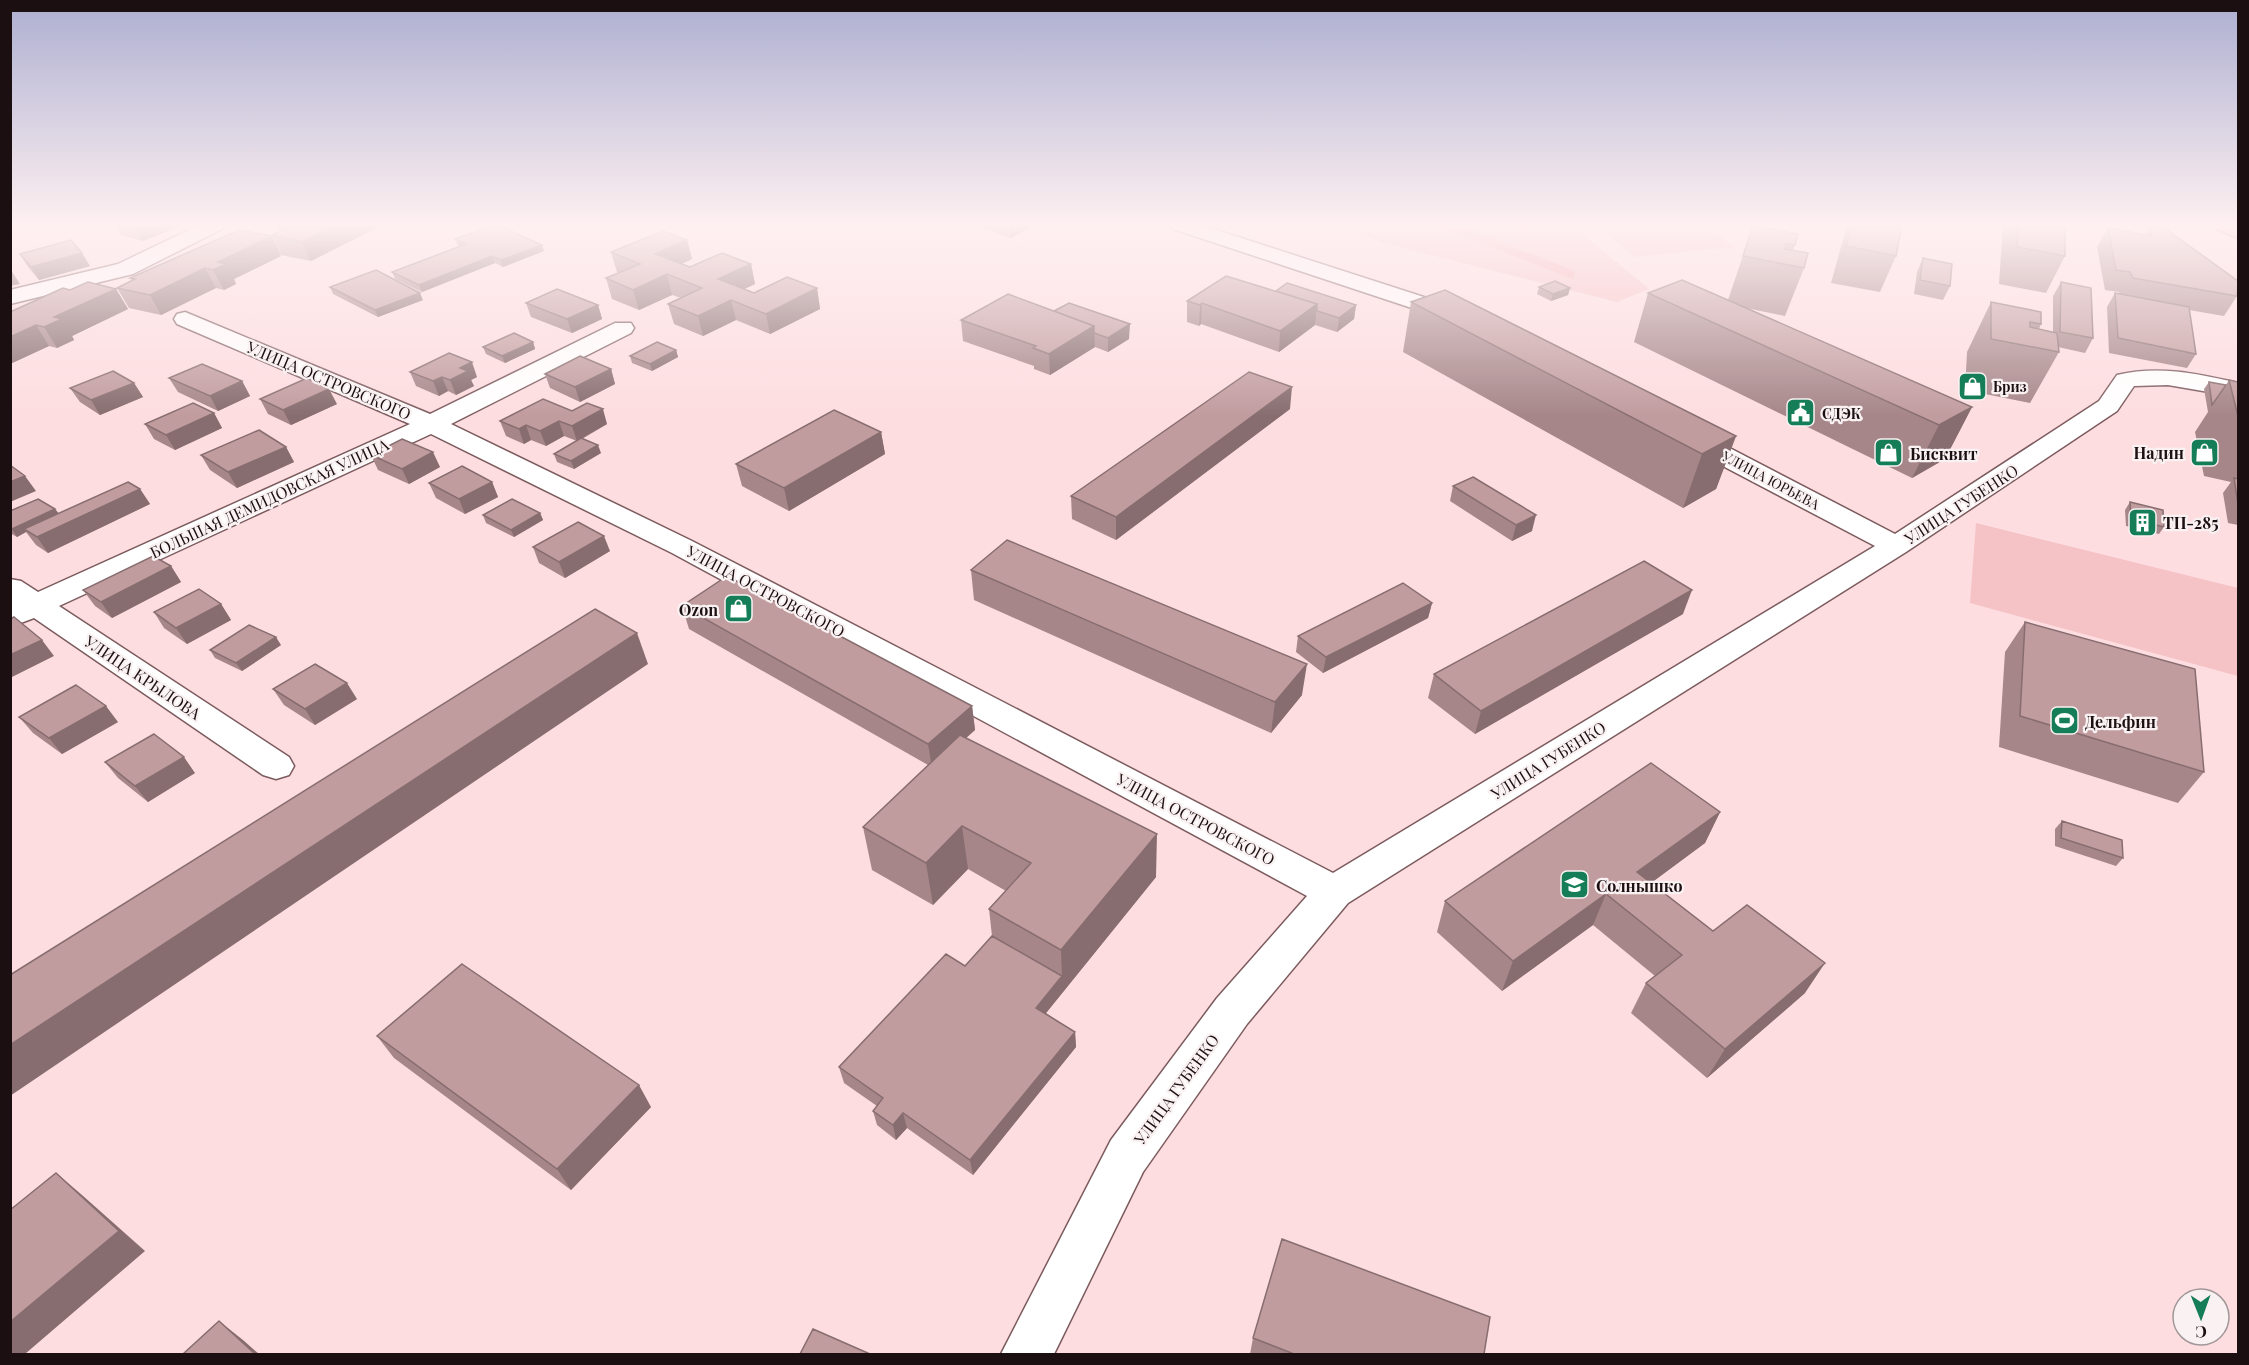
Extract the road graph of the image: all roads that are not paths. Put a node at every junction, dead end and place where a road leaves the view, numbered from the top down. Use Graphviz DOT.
graph roads {
  1 [pos="44,289"];
  2 [pos="1380,289"];
  3 [pos="10,297"];
  4 [pos="185,319"];
  5 [pos="1479,327"];
  6 [pos="623,328"];
  7 [pos="2238,390"];
  8 [pos="431,424"];
  9 [pos="1666,425"];
  10 [pos="1896,546"];
  11 [pos="19,604"];
  12 [pos="276,766"];
  13 [pos="1334,892"];
  14 [pos="1027,1354"];
  1 -- 3 [label="street"];
  2 -- 5 [label="street"];
  4 -- 8 [label="street, УЛИЦА ОСТРОВСКОГО"];
  6 -- 8 [label="street, БОЛЬШАЯ ДЕМИДОВСКАЯ УЛИЦА"];
  7 -- 10 [label="street, УЛИЦА ГУБЕНКО"];
  8 -- 11 [label="street, БОЛЬШАЯ ДЕМИДОВСКАЯ УЛИЦА"];
  8 -- 13 [label="street, УЛИЦА ОСТРОВСКОГО"];
  9 -- 10 [label="street, УЛИЦА ЮРЬЕВА"];
  10 -- 13 [label="street, УЛИЦА ГУБЕНКО"];
  11 -- 12 [label="street, УЛИЦА КРЫЛОВА"];
  13 -- 14 [label="street, УЛИЦА ГУБЕНКО"];
}
